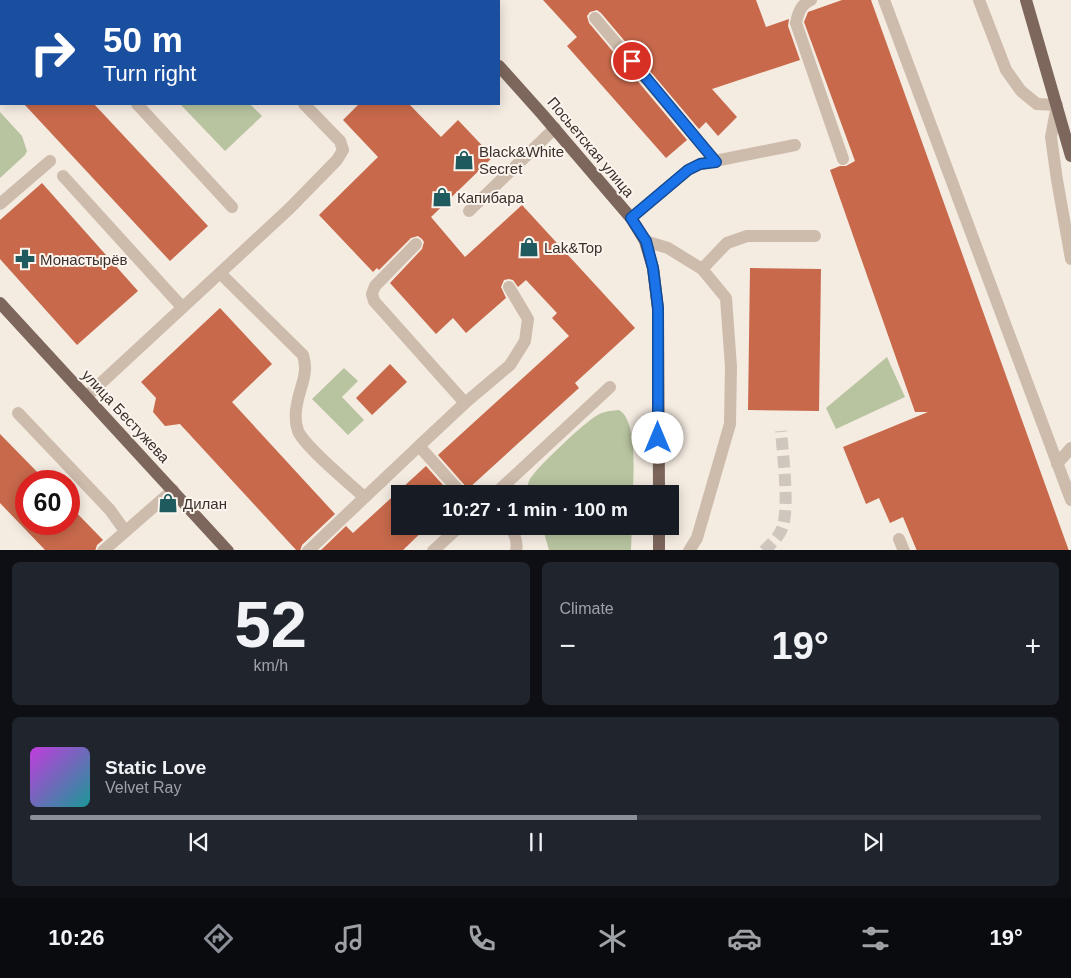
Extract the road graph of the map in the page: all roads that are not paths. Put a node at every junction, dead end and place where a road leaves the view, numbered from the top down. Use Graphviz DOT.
graph roads {
  1 [pos="811,0"];
  2 [pos="884,0"];
  3 [pos="979,0"];
  4 [pos="1026,0"];
  5 [pos="596,18"];
  6 [pos="500,67"];
  7 [pos="138,105"];
  8 [pos="305,105"];
  9 [pos="1057,105"];
  10 [pos="555,128"];
  11 [pos="795,145"];
  12 [pos="1071,156"];
  13 [pos="843,159"];
  14 [pos="50,161"];
  15 [pos="716,162"];
  16 [pos="63,176"];
  17 [pos="0,204"];
  18 [pos="232,207"];
  19 [pos="469,211"];
  20 [pos="631,218"];
  21 [pos="815,236"];
  22 [pos="646,241"];
  23 [pos="416,244"];
  24 [pos="1071,259"];
  25 [pos="702,269"];
  26 [pos="220,273"];
  27 [pos="509,287"];
  28 [pos="0,303"];
  29 [pos="182,307"];
  30 [pos="610,387"];
  31 [pos="87,396"];
  32 [pos="465,403"];
  33 [pos="18,413"];
  34 [pos="418,446"];
  35 [pos="1071,448"];
  36 [pos="1057,464"];
  37 [pos="454,485"];
  38 [pos="506,485"];
  39 [pos="659,485"];
  40 [pos="173,490"];
  41 [pos="364,498"];
  42 [pos="1071,500"];
  43 [pos="126,531"];
  44 [pos="450,535"];
  45 [pos="514,535"];
  46 [pos="659,535"];
  47 [pos="103,550"];
  48 [pos="228,550"];
  49 [pos="308,550"];
  50 [pos="433,550"];
  51 [pos="516,550"];
  52 [pos="659,550"];
  53 [pos="689,550"];
  1 -- 13 [label="lane"];
  2 -- 36 [label="lane"];
  3 -- 9 [label="lane"];
  4 -- 9 [label="main road"];
  5 -- 15 [label="lane"];
  6 -- 10 [label="main road, Посьетская улица"];
  7 -- 18 [label="lane"];
  8 -- 26 [label="lane"];
  9 -- 12 [label="main road"];
  9 -- 24 [label="lane"];
  10 -- 19 [label="lane"];
  10 -- 20 [label="main road, Посьетская улица"];
  11 -- 15 [label="lane"];
  14 -- 17 [label="lane"];
  15 -- 20 [label="lane"];
  16 -- 29 [label="lane"];
  20 -- 22 [label="main road, Посьетская улица"];
  21 -- 25 [label="lane"];
  22 -- 25 [label="lane"];
  22 -- 39 [label="main road, Посьетская улица"];
  23 -- 32 [label="lane"];
  25 -- 53 [label="lane"];
  26 -- 29 [label="lane"];
  26 -- 41 [label="lane"];
  27 -- 32 [label="lane"];
  28 -- 31 [label="main road, улица Бестужева"];
  29 -- 31 [label="lane"];
  30 -- 38 [label="lane"];
  31 -- 40 [label="main road, улица Бестужева"];
  32 -- 34 [label="lane"];
  33 -- 43 [label="lane"];
  34 -- 37 [label="lane"];
  34 -- 41 [label="lane"];
  35 -- 36 [label="lane"];
  36 -- 42 [label="lane"];
  40 -- 43 [label="lane"];
  40 -- 48 [label="main road, улица Бестужева"];
  41 -- 49 [label="lane"];
  43 -- 47 [label="lane"];
  44 -- 50 [label="lane"];
  45 -- 51 [label="lane"];
  46 -- 52 [label="main road"];
}
